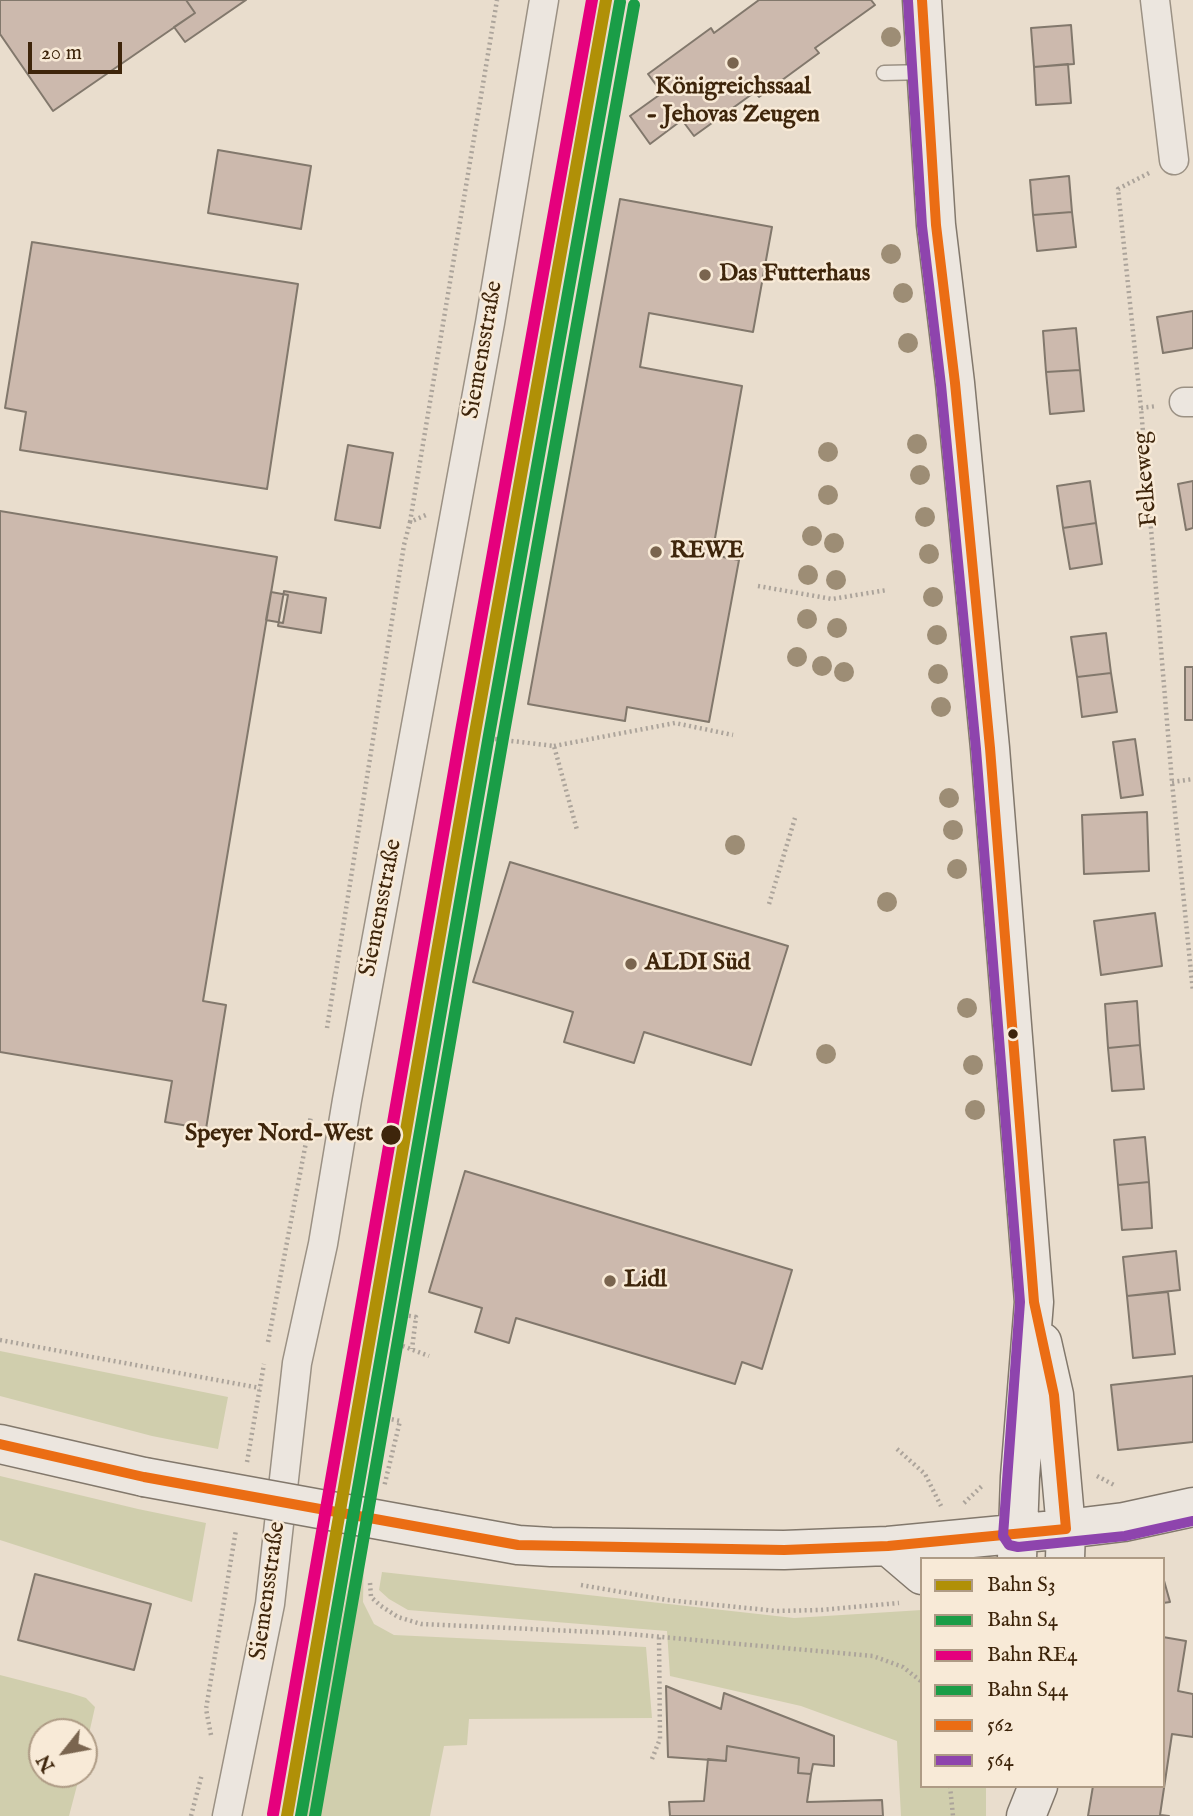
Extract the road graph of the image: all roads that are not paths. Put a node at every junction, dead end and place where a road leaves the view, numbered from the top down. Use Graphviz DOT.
graph roads {
  1 [pos="544,0"];
  2 [pos="922,0"];
  3 [pos="1155,0"];
  4 [pos="928,72"];
  5 [pos="884,74"];
  6 [pos="1174,160"];
  7 [pos="1034,1303"];
  8 [pos="0,1444"];
  9 [pos="1193,1507"];
  10 [pos="1066,1544"];
  11 [pos="888,1546"];
  12 [pos="1017,1546"];
  13 [pos="914,1588"];
  14 [pos="1015,1788"];
  15 [pos="1037,1788"];
  16 [pos="227,1816"];
  17 [pos="1024,1816"];
  1 -- 16 [label="street, Siemensstraße"];
  2 -- 4 [label="main road"];
  3 -- 6 [label="street"];
  4 -- 5 [label="lane"];
  4 -- 7 [label="main road"];
  7 -- 10 [label="main road"];
  7 -- 12 [label="main road"];
  8 -- 11 [label="main road, bridge"];
  9 -- 10 [label="main road"];
  10 -- 12 [label="main road"];
  11 -- 12 [label="main road"];
  11 -- 13 [label="main road"];
  14 -- 17 [label="main road"];
  15 -- 17 [label="main road"];
}
